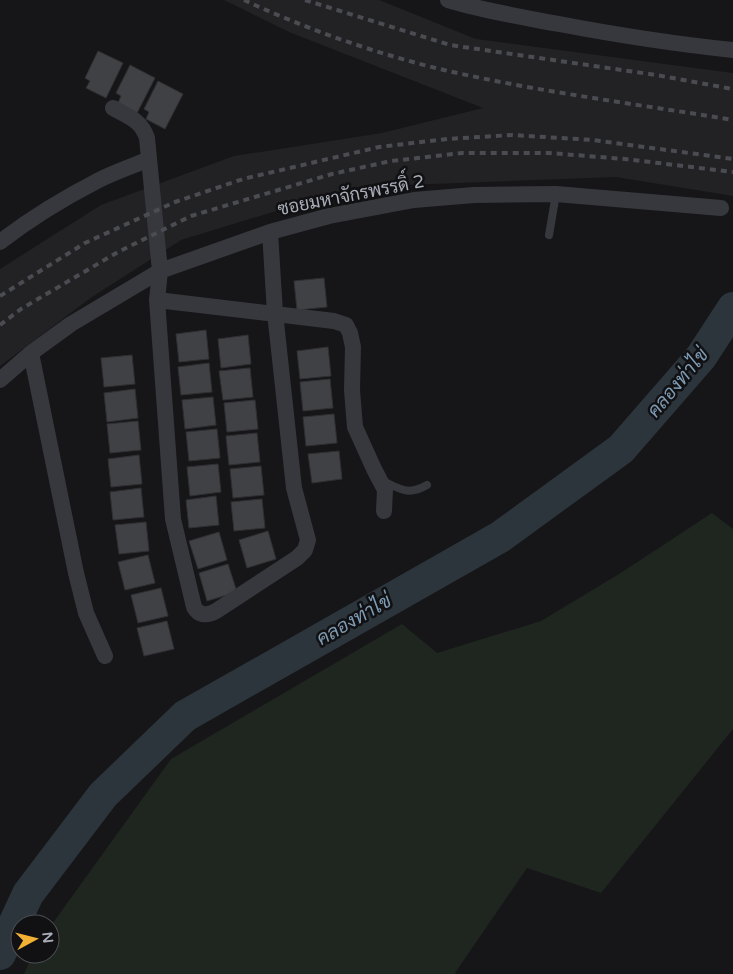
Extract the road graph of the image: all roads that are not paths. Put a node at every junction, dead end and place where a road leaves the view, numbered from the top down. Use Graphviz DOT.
graph roads {
  1 [pos="448,0"];
  2 [pos="733,50"];
  3 [pos="113,108"];
  4 [pos="150,159"];
  5 [pos="556,194"];
  6 [pos="721,208"];
  7 [pos="270,232"];
  8 [pos="550,235"];
  9 [pos="0,242"];
  10 [pos="160,271"];
  11 [pos="157,300"];
  12 [pos="275,313"];
  13 [pos="30,352"];
  14 [pos="0,380"];
  15 [pos="381,480"];
  16 [pos="427,485"];
  17 [pos="384,511"];
  18 [pos="105,656"];
  1 -- 2 [label="street"];
  3 -- 4 [label="street"];
  4 -- 9 [label="street"];
  4 -- 10 [label="street"];
  5 -- 6 [label="street, ซอยมหาจักรพรรดิ์ 2"];
  5 -- 7 [label="street, ซอยมหาจักรพรรดิ์ 2"];
  5 -- 8 [label="lane"];
  7 -- 10 [label="street, ซอยมหาจักรพรรดิ์ 2"];
  7 -- 12 [label="street"];
  10 -- 11 [label="street"];
  10 -- 13 [label="street, ซอยมหาจักรพรรดิ์ 2"];
  11 -- 12 [label="street"];
  11 -- 12 [label="street"];
  12 -- 15 [label="street"];
  13 -- 14 [label="street, ซอยมหาจักรพรรดิ์ 2"];
  13 -- 18 [label="street"];
  15 -- 16 [label="lane"];
  15 -- 17 [label="street"];
}
